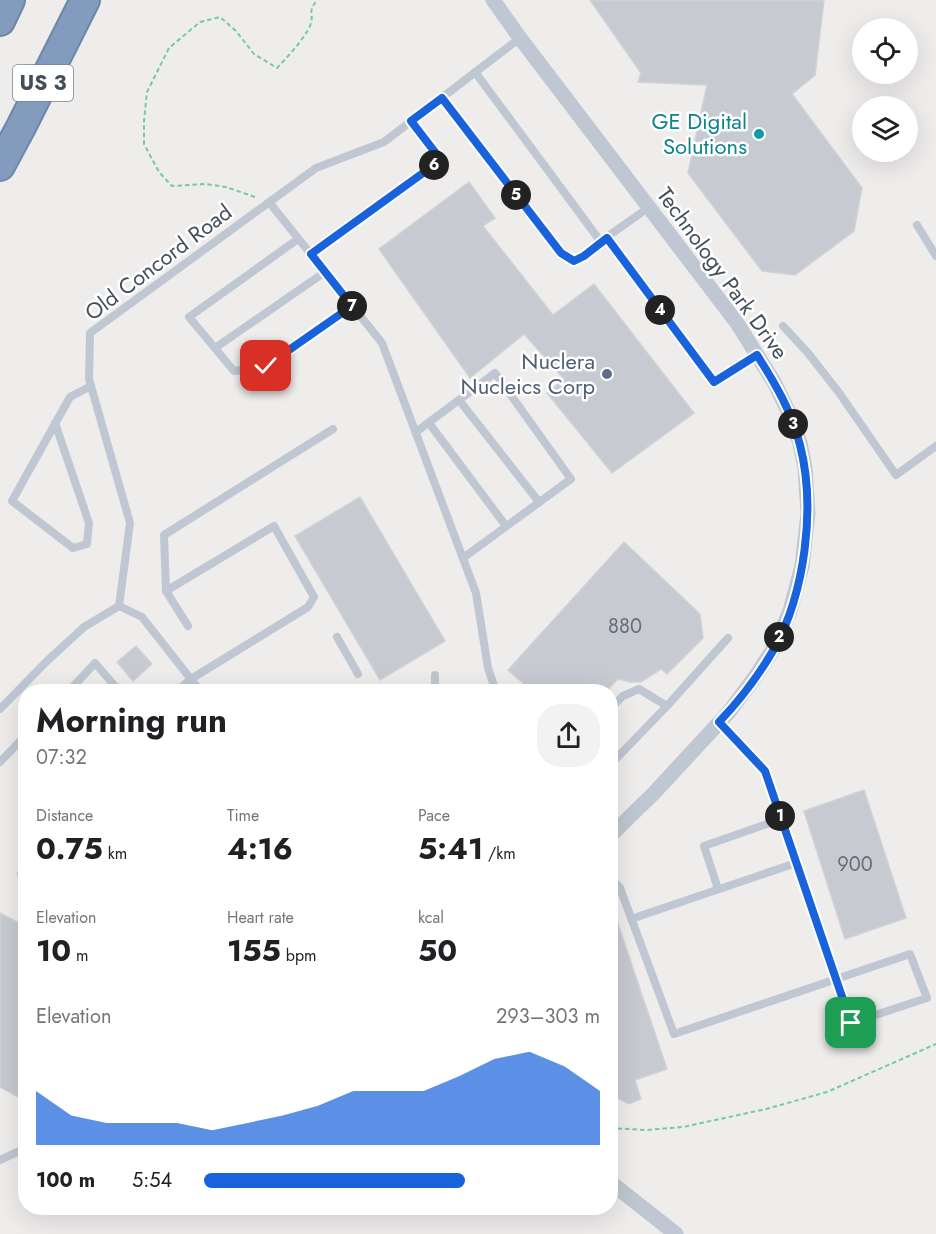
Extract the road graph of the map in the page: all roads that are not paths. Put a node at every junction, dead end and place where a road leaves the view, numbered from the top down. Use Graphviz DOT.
graph roads {
  1 [pos="10,0"];
  2 [pos="85,0"];
  3 [pos="493,0"];
  4 [pos="0,21"];
  5 [pos="520,38"];
  6 [pos="475,72"];
  7 [pos="442,98"];
  8 [pos="411,121"];
  9 [pos="0,166"];
  10 [pos="269,202"];
  11 [pos="648,208"];
  12 [pos="917,225"];
  13 [pos="298,238"];
  14 [pos="604,240"];
  15 [pos="311,254"];
  16 [pos="936,256"];
  17 [pos="325,272"];
  18 [pos="352,306"];
  19 [pos="783,326"];
  20 [pos="215,348"];
  21 [pos="757,355"];
  22 [pos="91,386"];
  23 [pos="459,400"];
  24 [pos="55,423"];
  25 [pos="429,423"];
  26 [pos="333,429"];
  27 [pos="416,432"];
  28 [pos="936,446"];
  29 [pos="539,502"];
  30 [pos="506,526"];
  31 [pos="463,558"];
  32 [pos="166,591"];
  33 [pos="119,606"];
  34 [pos="188,626"];
  35 [pos="337,637"];
  36 [pos="728,638"];
  37 [pos="358,674"];
  38 [pos="435,675"];
  39 [pos="191,679"];
  40 [pos="24,684"];
  41 [pos="75,684"];
  42 [pos="113,684"];
  43 [pos="185,684"];
  44 [pos="195,684"];
  45 [pos="435,684"];
  46 [pos="493,684"];
  47 [pos="18,691"];
  48 [pos="618,701"];
  49 [pos="667,706"];
  50 [pos="0,709"];
  51 [pos="719,722"];
  52 [pos="18,743"];
  53 [pos="618,757"];
  54 [pos="0,762"];
  55 [pos="781,819"];
  56 [pos="618,828"];
  57 [pos="796,863"];
  58 [pos="618,886"];
  59 [pos="718,889"];
  60 [pos="631,919"];
  61 [pos="836,980"];
  62 [pos="18,1152"];
  63 [pos="0,1160"];
  64 [pos="618,1188"];
  65 [pos="676,1234"];
  1 -- 4 [label="highway"];
  2 -- 9 [label="highway, US 3"];
  3 -- 5 [label="street, Technology Park Drive"];
  5 -- 6 [label="lane, Old Concord Road"];
  5 -- 11 [label="street, Technology Park Drive"];
  6 -- 7 [label="lane, Old Concord Road"];
  6 -- 14 [label="lane"];
  7 -- 8 [label="lane, Old Concord Road"];
  7 -- 14 [label="lane"];
  8 -- 10 [label="lane, Old Concord Road"];
  8 -- 15 [label="lane"];
  10 -- 13 [label="lane"];
  10 -- 22 [label="lane, Old Concord Road"];
  11 -- 14 [label="lane"];
  11 -- 21 [label="street, Technology Park Drive"];
  12 -- 16 [label="lane"];
  13 -- 15 [label="lane"];
  13 -- 20 [label="lane"];
  14 -- 21 [label="lane"];
  15 -- 17 [label="lane"];
  17 -- 18 [label="lane"];
  17 -- 20 [label="lane"];
  18 -- 20 [label="lane"];
  18 -- 27 [label="lane"];
  19 -- 28 [label="lane"];
  21 -- 51 [label="street, Technology Park Drive"];
  22 -- 24 [label="lane"];
  22 -- 33 [label="lane, Old Concord Road"];
  23 -- 25 [label="lane"];
  23 -- 29 [label="lane"];
  23 -- 29 [label="lane"];
  24 -- 24 [label="lane"];
  25 -- 27 [label="lane"];
  25 -- 30 [label="lane"];
  26 -- 32 [label="lane"];
  27 -- 31 [label="lane"];
  29 -- 30 [label="lane"];
  30 -- 31 [label="lane"];
  31 -- 46 [label="lane"];
  32 -- 34 [label="lane"];
  32 -- 39 [label="lane"];
  33 -- 39 [label="lane"];
  33 -- 40 [label="lane"];
  35 -- 37 [label="lane"];
  36 -- 49 [label="lane"];
  38 -- 45 [label="lane"];
  39 -- 43 [label="lane"];
  39 -- 44 [label="lane"];
  41 -- 42 [label="lane"];
  47 -- 50 [label="lane"];
  48 -- 49 [label="lane"];
  49 -- 53 [label="lane"];
  51 -- 55 [label="lane"];
  51 -- 56 [label="street, Technology Park Drive"];
  52 -- 54 [label="lane"];
  55 -- 57 [label="lane"];
  55 -- 59 [label="lane"];
  57 -- 59 [label="lane"];
  57 -- 61 [label="lane"];
  58 -- 60 [label="lane"];
  59 -- 60 [label="lane"];
  60 -- 61 [label="lane"];
  61 -- 61 [label="lane"];
  62 -- 63 [label="lane"];
  64 -- 65 [label="street"];
}
